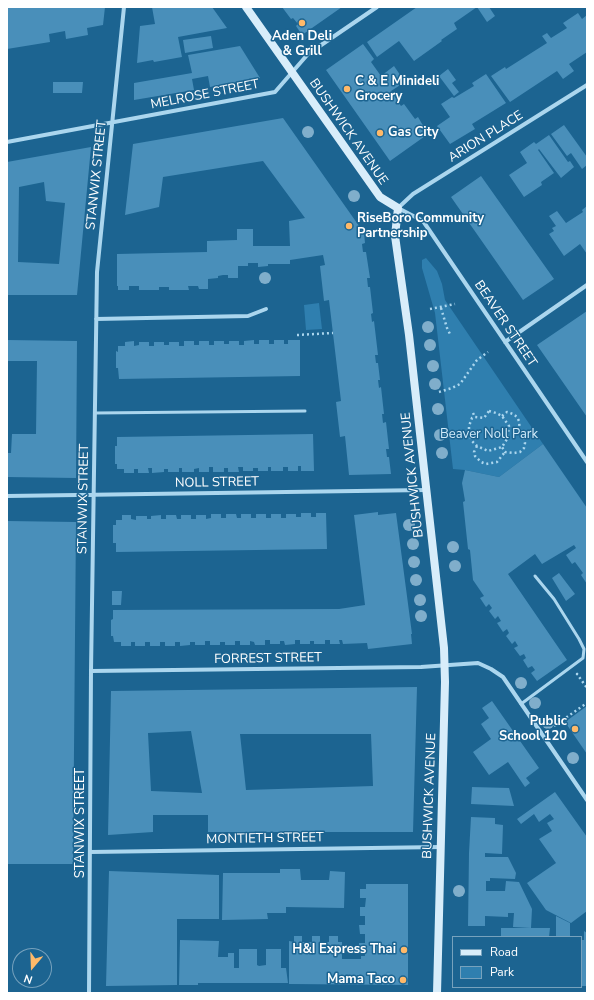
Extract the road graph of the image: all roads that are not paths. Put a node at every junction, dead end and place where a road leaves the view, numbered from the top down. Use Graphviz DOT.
graph roads {
  1 [pos="124,7"];
  2 [pos="246,7"];
  3 [pos="377,7"];
  4 [pos="292,73"];
  5 [pos="587,86"];
  6 [pos="112,123"];
  7 [pos="7,142"];
  8 [pos="398,208"];
  9 [pos="587,285"];
  10 [pos="266,309"];
  11 [pos="96,319"];
  12 [pos="505,342"];
  13 [pos="305,411"];
  14 [pos="95,412"];
  15 [pos="587,462"];
  16 [pos="426,490"];
  17 [pos="93,495"];
  18 [pos="7,496"];
  19 [pos="535,576"];
  20 [pos="445,666"];
  21 [pos="91,671"];
  22 [pos="521,704"];
  23 [pos="587,800"];
  24 [pos="441,847"];
  25 [pos="90,852"];
  26 [pos="89,993"];
  27 [pos="437,993"];
  1 -- 6 [label="street, STANWIX STREET"];
  2 -- 4 [label="main road, BUSHWICK AVENUE"];
  3 -- 4 [label="street, MELROSE STREET"];
  4 -- 6 [label="street, MELROSE STREET"];
  4 -- 8 [label="main road, BUSHWICK AVENUE"];
  5 -- 8 [label="street, ARION PLACE"];
  6 -- 7 [label="street, MELROSE STREET"];
  6 -- 11 [label="street, STANWIX STREET"];
  8 -- 12 [label="street, BEAVER STREET"];
  8 -- 16 [label="main road, BUSHWICK AVENUE"];
  9 -- 12 [label="street"];
  10 -- 11 [label="street"];
  11 -- 14 [label="street, STANWIX STREET"];
  12 -- 15 [label="street, BEAVER STREET"];
  13 -- 14 [label="lane"];
  14 -- 17 [label="street, STANWIX STREET"];
  16 -- 17 [label="street, NOLL STREET"];
  16 -- 20 [label="main road, BUSHWICK AVENUE"];
  17 -- 18 [label="street, NOLL STREET"];
  17 -- 21 [label="street, STANWIX STREET"];
  19 -- 22 [label="lane"];
  20 -- 21 [label="street, FORREST STREET"];
  20 -- 22 [label="street, FORREST STREET"];
  20 -- 24 [label="main road, BUSHWICK AVENUE"];
  21 -- 25 [label="street, STANWIX STREET"];
  22 -- 23 [label="street, FORREST STREET"];
  24 -- 25 [label="street, MONTIETH STREET"];
  24 -- 27 [label="main road, BUSHWICK AVENUE"];
  25 -- 26 [label="street, STANWIX STREET"];
}
